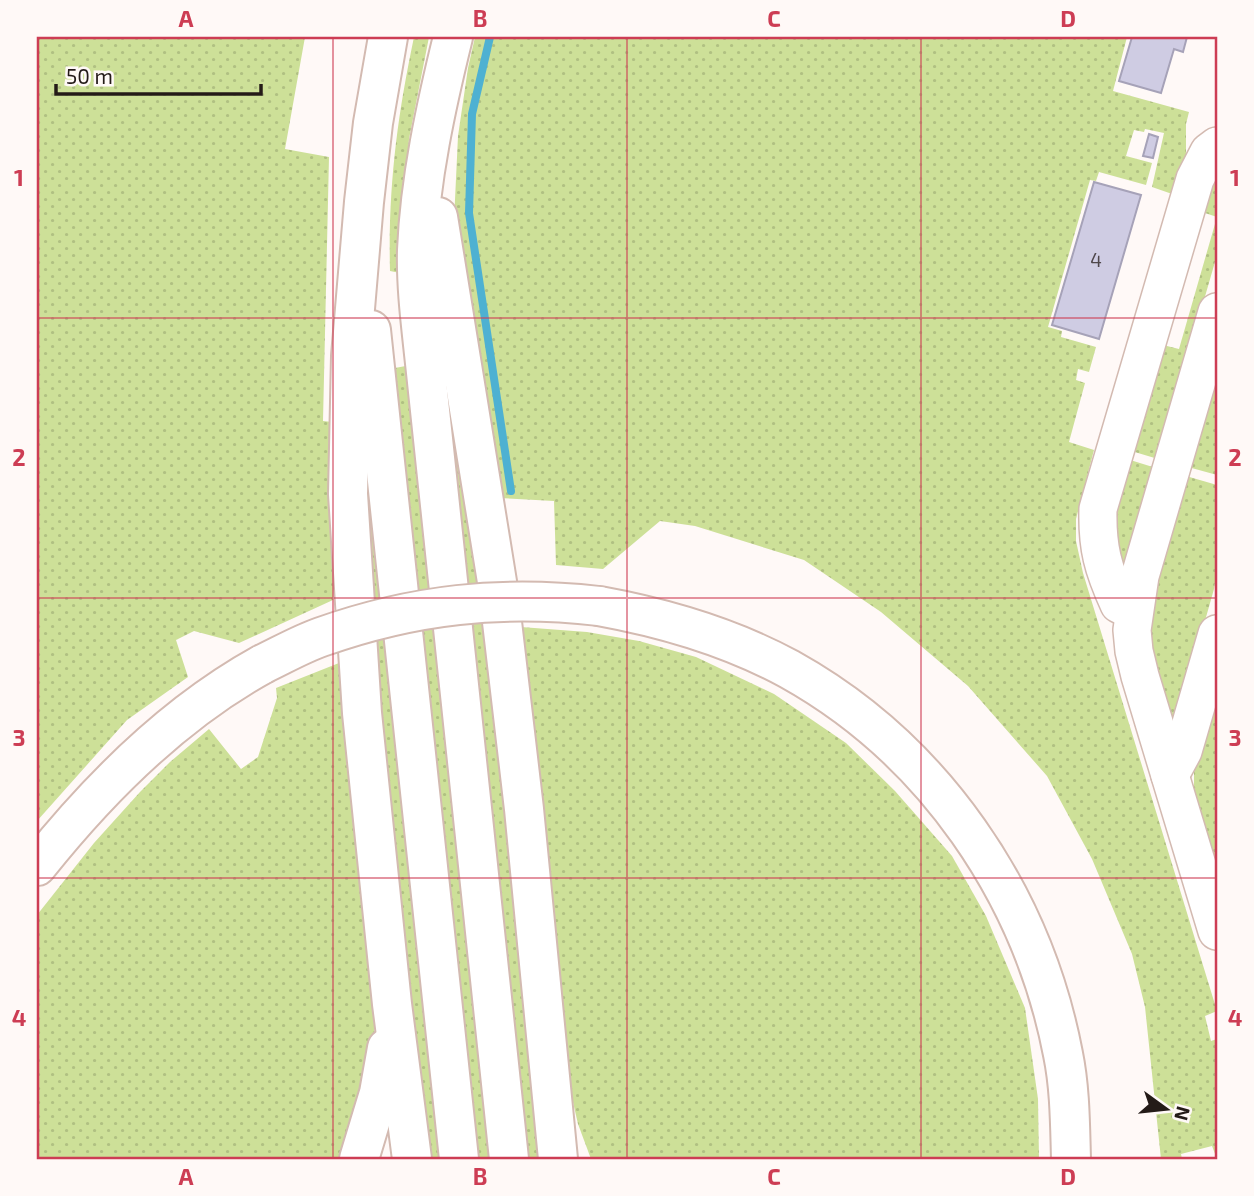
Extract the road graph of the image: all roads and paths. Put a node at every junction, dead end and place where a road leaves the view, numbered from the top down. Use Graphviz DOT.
graph roads {
  1 [pos="388,37"];
  2 [pos="453,37"];
  3 [pos="434,127"];
  4 [pos="1217,146"];
  5 [pos="361,244"];
  6 [pos="1217,312"];
  7 [pos="1133,611"];
  8 [pos="1217,634"];
  9 [pos="1170,775"];
  10 [pos="37,866"];
  11 [pos="1217,931"];
  12 [pos="392,1004"];
  13 [pos="553,1089"];
  14 [pos="359,1159"];
  15 [pos="412,1159"];
  16 [pos="459,1159"];
  17 [pos="509,1159"];
  18 [pos="558,1159"];
  19 [pos="579,1159"];
  20 [pos="1071,1159"];
  1 -- 5 [label="highway"];
  2 -- 3 [label="highway"];
  3 -- 13 [label="highway"];
  3 -- 17 [label="highway"];
  4 -- 7 [label="lane"];
  5 -- 12 [label="highway"];
  5 -- 16 [label="highway"];
  6 -- 7 [label="lane"];
  7 -- 9 [label="lane"];
  8 -- 9 [label="lane"];
  9 -- 11 [label="lane"];
  10 -- 20 [label="highway, bridge"];
  12 -- 14 [label="highway"];
  12 -- 15 [label="highway"];
  13 -- 18 [label="highway"];
  13 -- 19 [label="highway"];
}
